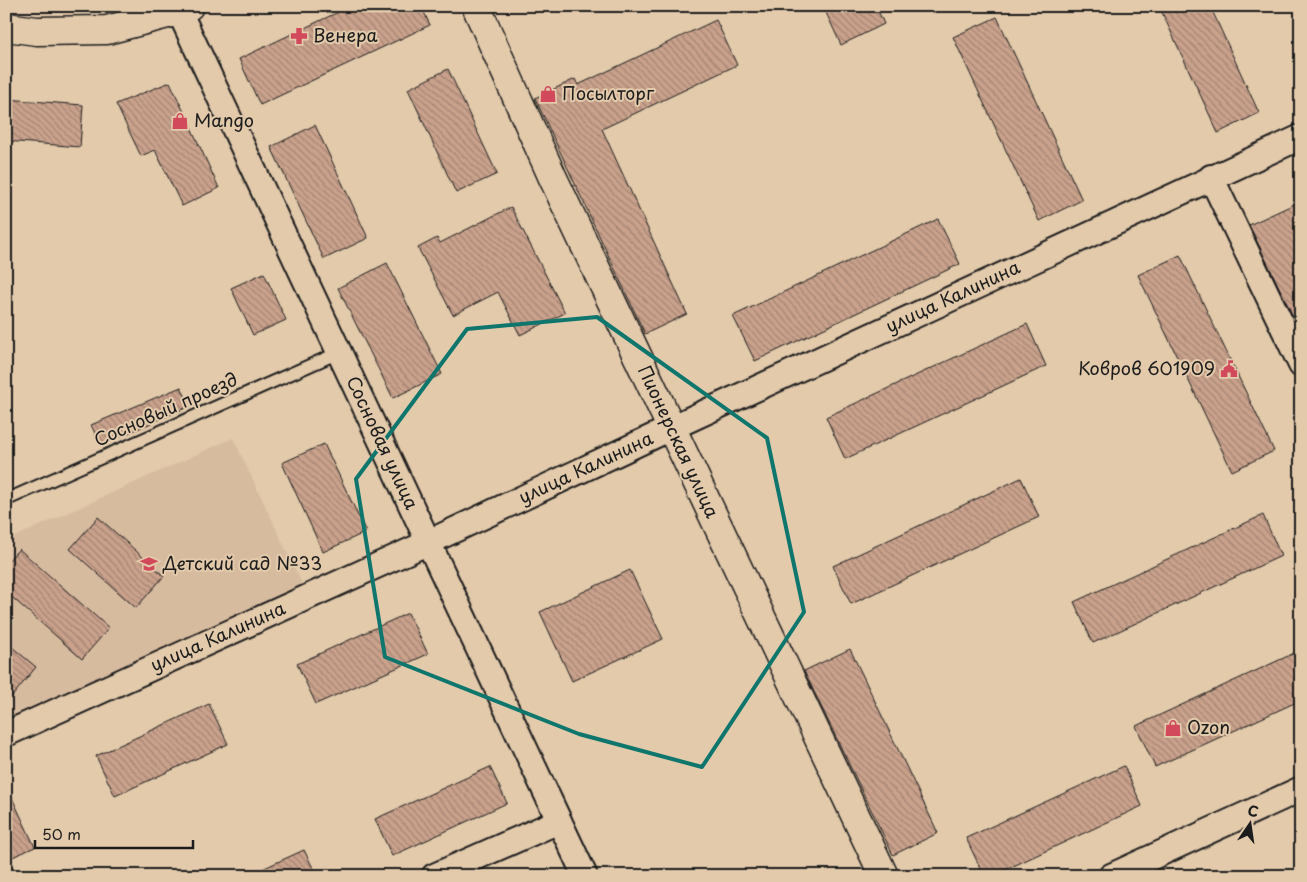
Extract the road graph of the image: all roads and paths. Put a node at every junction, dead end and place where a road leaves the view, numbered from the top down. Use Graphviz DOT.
graph roads {
  1 [pos="476,6"];
  2 [pos="184,8"];
  3 [pos="6,27"];
  4 [pos="1301,136"];
  5 [pos="1211,177"];
  6 [pos="340,352"];
  7 [pos="1301,365"];
  8 [pos="671,428"];
  9 [pos="6,500"];
  10 [pos="428,542"];
  11 [pos="6,734"];
  12 [pos="1301,788"];
  13 [pos="560,821"];
  14 [pos="434,876"];
  15 [pos="585,876"];
  16 [pos="884,876"];
  17 [pos="1111,876"];
  1 -- 8 [label="street, Пионерская улица"];
  2 -- 3 [label="street"];
  2 -- 6 [label="street, Сосновая улица"];
  4 -- 5 [label="street, улица Калинина"];
  5 -- 7 [label="street"];
  5 -- 8 [label="street, улица Калинина"];
  6 -- 9 [label="lane, Сосновый проезд"];
  6 -- 10 [label="street, Сосновая улица"];
  8 -- 10 [label="street, улица Калинина"];
  8 -- 16 [label="street, Пионерская улица"];
  10 -- 11 [label="street, улица Калинина"];
  10 -- 13 [label="street, Сосновая улица"];
  12 -- 17 [label="street"];
  13 -- 14 [label="street"];
  13 -- 15 [label="street, Сосновая улица"];
}
